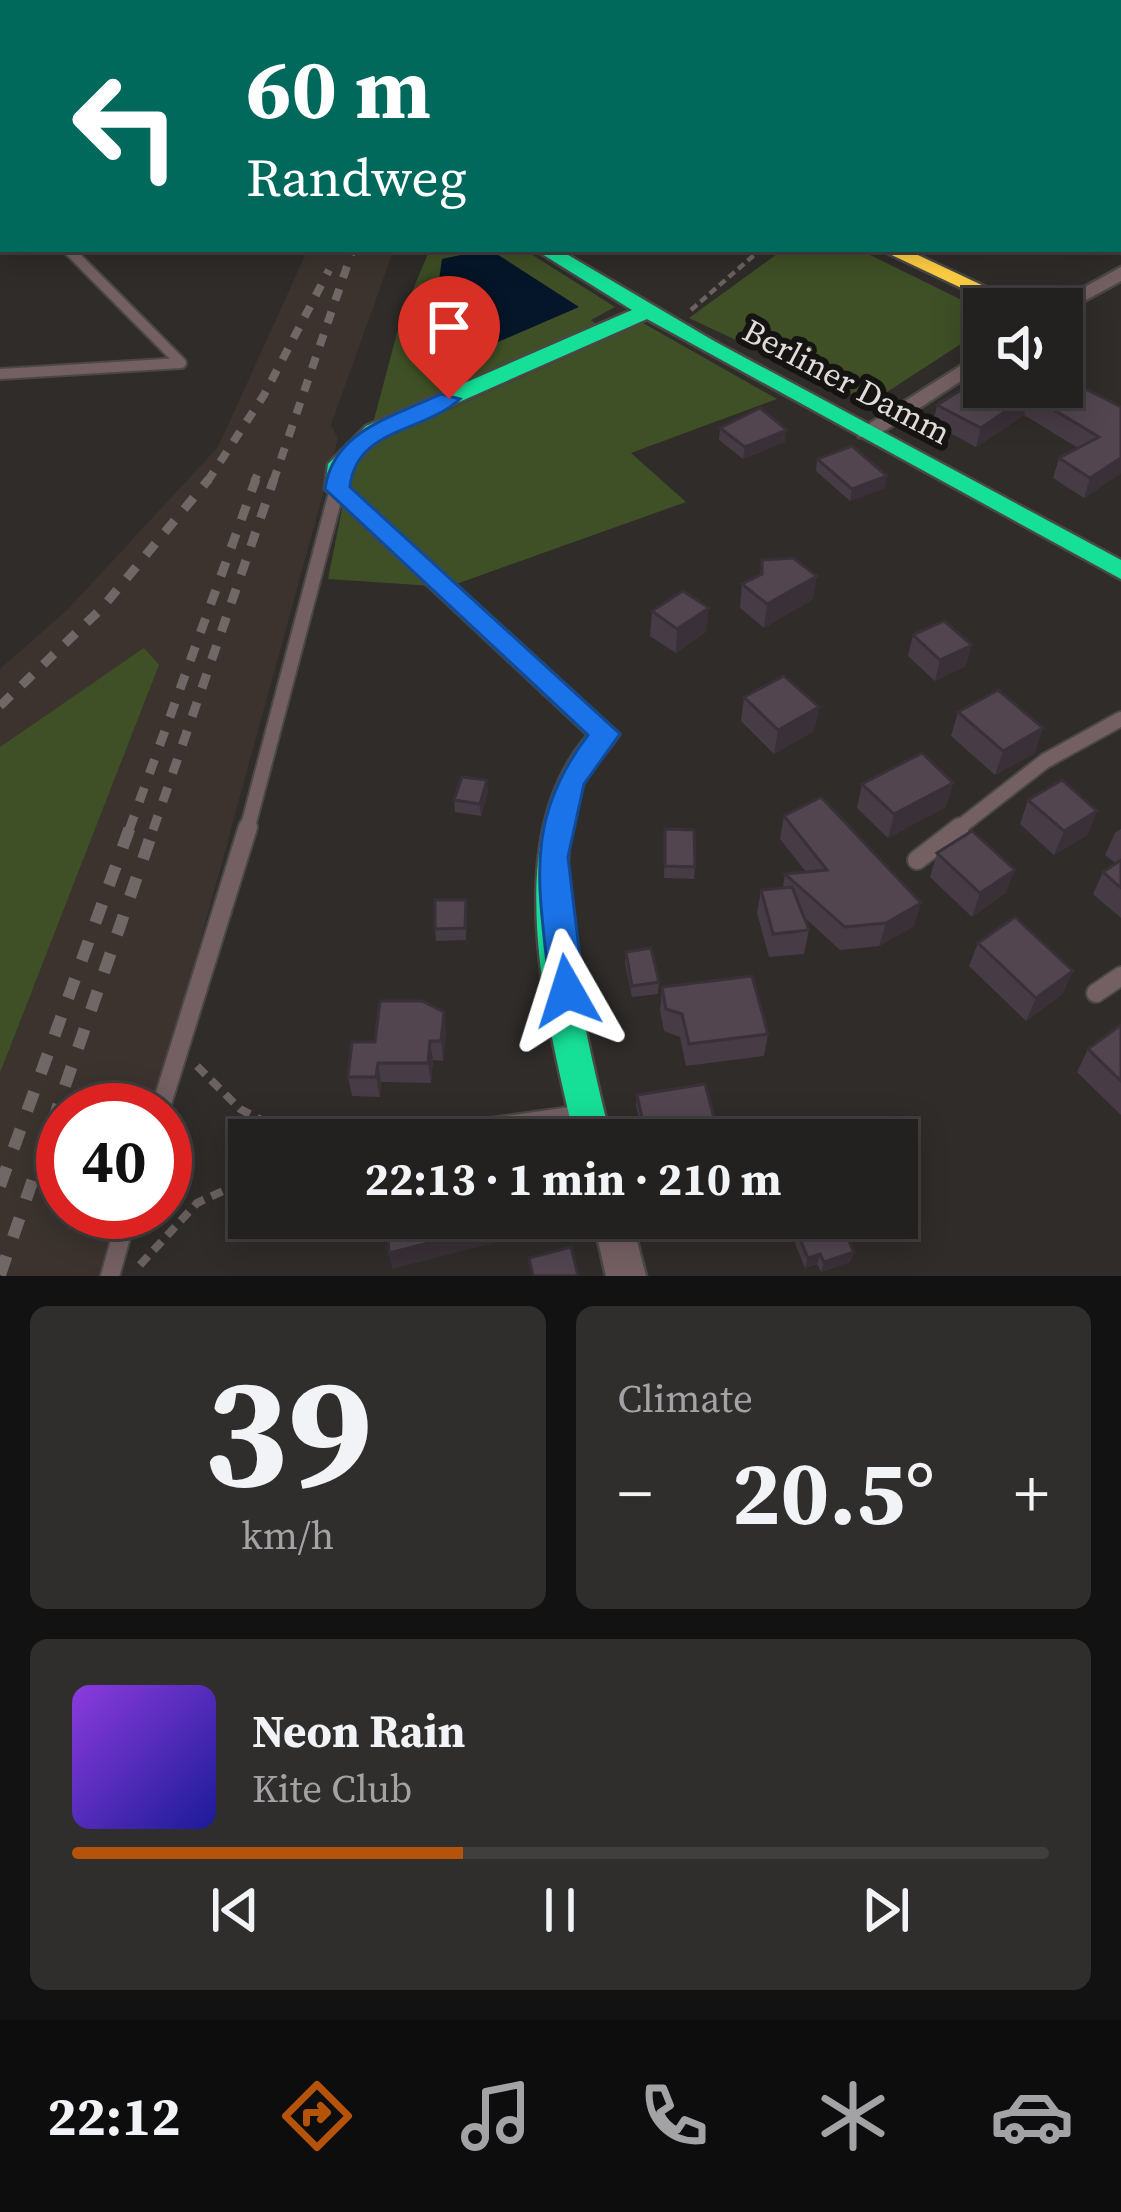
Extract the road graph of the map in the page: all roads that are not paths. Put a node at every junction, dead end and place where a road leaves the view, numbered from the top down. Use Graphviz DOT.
graph roads {
  1 [pos="71,252"];
  2 [pos="549,252"];
  3 [pos="906,252"];
  4 [pos="1121,273"];
  5 [pos="980,288"];
  6 [pos="1083,294"];
  7 [pos="646,312"];
  8 [pos="963,370"];
  9 [pos="0,374"];
  10 [pos="867,432"];
  11 [pos="337,489"];
  12 [pos="1121,571"];
  13 [pos="1121,719"];
  14 [pos="916,860"];
  15 [pos="1121,976"];
  16 [pos="1096,994"];
  17 [pos="170,1083"];
  18 [pos="588,1119"];
  19 [pos="120,1239"];
  20 [pos="617,1239"];
  21 [pos="110,1276"];
  22 [pos="626,1276"];
  1 -- 9 [label="lane"];
  2 -- 7 [label="street, Berliner Damm"];
  3 -- 5 [label="street"];
  4 -- 6 [label="street"];
  7 -- 10 [label="street, Berliner Damm"];
  7 -- 11 [label="street"];
  8 -- 10 [label="street"];
  10 -- 12 [label="street, Berliner Damm"];
  11 -- 17 [label="lane"];
  11 -- 18 [label="street"];
  13 -- 14 [label="lane"];
  15 -- 16 [label="lane"];
  19 -- 21 [label="lane"];
  20 -- 22 [label="street"];
}
